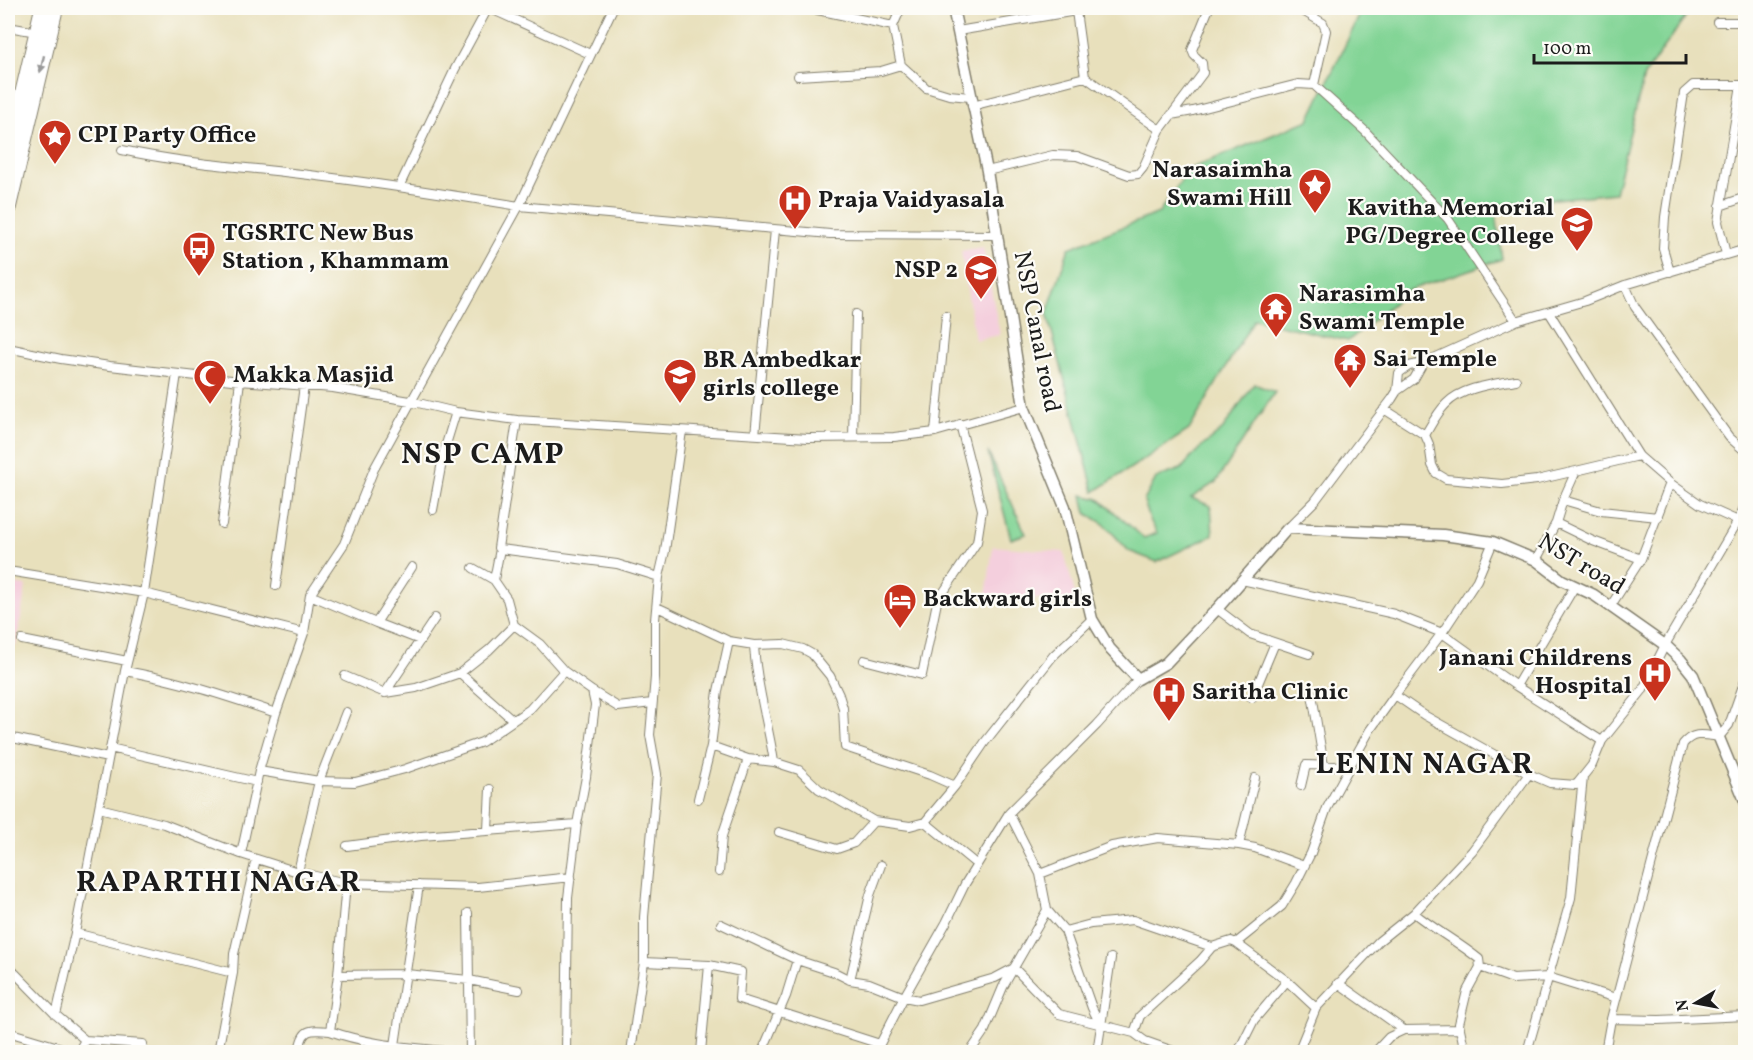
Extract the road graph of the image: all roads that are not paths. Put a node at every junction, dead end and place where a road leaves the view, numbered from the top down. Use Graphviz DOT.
graph roads {
  1 [pos="42,8"];
  2 [pos="56,8"];
  3 [pos="489,8"];
  4 [pos="613,8"];
  5 [pos="808,8"];
  6 [pos="901,8"];
  7 [pos="953,8"];
  8 [pos="1209,8"];
  9 [pos="1298,8"];
  10 [pos="1076,9"];
  11 [pos="1718,22"];
  12 [pos="1746,22"];
  13 [pos="894,26"];
  14 [pos="8,27"];
  15 [pos="958,31"];
  16 [pos="36,32"];
  17 [pos="590,54"];
  18 [pos="901,65"];
  19 [pos="798,76"];
  20 [pos="1085,76"];
  21 [pos="1314,85"];
  22 [pos="1743,85"];
  23 [pos="971,101"];
  24 [pos="1171,115"];
  25 [pos="17,116"];
  26 [pos="1160,130"];
  27 [pos="122,150"];
  28 [pos="8,154"];
  29 [pos="987,171"];
  30 [pos="399,187"];
  31 [pos="1746,197"];
  32 [pos="519,206"];
  33 [pos="1720,206"];
  34 [pos="8,211"];
  35 [pos="775,230"];
  36 [pos="996,235"];
  37 [pos="1746,249"];
  38 [pos="1726,254"];
  39 [pos="1670,272"];
  40 [pos="1625,285"];
  41 [pos="1549,312"];
  42 [pos="856,314"];
  43 [pos="946,316"];
  44 [pos="1516,321"];
  45 [pos="8,348"];
  46 [pos="1423,363"];
  47 [pos="177,374"];
  48 [pos="1516,380"];
  49 [pos="240,381"];
  50 [pos="304,386"];
  51 [pos="1397,391"];
  52 [pos="410,401"];
  53 [pos="1024,407"];
  54 [pos="1384,409"];
  55 [pos="456,412"];
  56 [pos="517,420"];
  57 [pos="960,424"];
  58 [pos="682,431"];
  59 [pos="935,432"];
  60 [pos="754,435"];
  61 [pos="1425,435"];
  62 [pos="853,436"];
  63 [pos="1746,452"];
  64 [pos="1639,456"];
  65 [pos="1576,471"];
  66 [pos="1670,483"];
  67 [pos="1563,500"];
  68 [pos="1746,503"];
  69 [pos="434,510"];
  70 [pos="1658,517"];
  71 [pos="1738,522"];
  72 [pos="1556,523"];
  73 [pos="222,524"];
  74 [pos="1288,528"];
  75 [pos="1493,542"];
  76 [pos="500,549"];
  77 [pos="1641,559"];
  78 [pos="1536,560"];
  79 [pos="412,567"];
  80 [pos="473,568"];
  81 [pos="8,571"];
  82 [pos="659,578"];
  83 [pos="494,580"];
  84 [pos="1242,580"];
  85 [pos="276,586"];
  86 [pos="1575,586"];
  87 [pos="144,593"];
  88 [pos="310,595"];
  89 [pos="657,607"];
  90 [pos="1610,607"];
  91 [pos="1217,609"];
  92 [pos="435,618"];
  93 [pos="1092,620"];
  94 [pos="376,623"];
  95 [pos="514,625"];
  96 [pos="304,633"];
  97 [pos="1442,633"];
  98 [pos="22,640"];
  99 [pos="420,640"];
  100 [pos="729,641"];
  101 [pos="1275,643"];
  102 [pos="754,645"];
  103 [pos="1665,645"];
  104 [pos="1309,654"];
  105 [pos="864,660"];
  106 [pos="126,666"];
  107 [pos="564,671"];
  108 [pos="460,673"];
  109 [pos="345,675"];
  110 [pos="1746,677"];
  111 [pos="1138,679"];
  112 [pos="1516,686"];
  113 [pos="592,691"];
  114 [pos="385,693"];
  115 [pos="1312,694"];
  116 [pos="1395,695"];
  117 [pos="1252,698"];
  118 [pos="652,703"];
  119 [pos="346,712"];
  120 [pos="276,713"];
  121 [pos="513,720"];
  122 [pos="8,737"];
  123 [pos="1719,738"];
  124 [pos="1602,741"];
  125 [pos="711,747"];
  126 [pos="110,748"];
  127 [pos="108,758"];
  128 [pos="748,759"];
  129 [pos="774,762"];
  130 [pos="1350,764"];
  131 [pos="1324,766"];
  132 [pos="259,771"];
  133 [pos="1529,774"];
  134 [pos="1583,776"];
  135 [pos="1255,778"];
  136 [pos="319,781"];
  137 [pos="256,782"];
  138 [pos="955,786"];
  139 [pos="1301,786"];
  140 [pos="490,789"];
  141 [pos="698,799"];
  142 [pos="1746,803"];
  143 [pos="99,808"];
  144 [pos="1008,813"];
  145 [pos="874,821"];
  146 [pos="925,822"];
  147 [pos="576,824"];
  148 [pos="488,830"];
  149 [pos="779,832"];
  150 [pos="1239,845"];
  151 [pos="347,846"];
  152 [pos="241,854"];
  153 [pos="256,858"];
  154 [pos="976,864"];
  155 [pos="881,865"];
  156 [pos="1304,866"];
  157 [pos="298,872"];
  158 [pos="719,872"];
  159 [pos="1040,874"];
  160 [pos="571,878"];
  161 [pos="346,883"];
  162 [pos="419,885"];
  163 [pos="1047,910"];
  164 [pos="468,913"];
  165 [pos="1414,913"];
  166 [pos="721,924"];
  167 [pos="1065,931"];
  168 [pos="75,933"];
  169 [pos="1236,943"];
  170 [pos="1212,947"];
  171 [pos="1111,958"];
  172 [pos="797,960"];
  173 [pos="644,962"];
  174 [pos="709,965"];
  175 [pos="8,966"];
  176 [pos="1014,968"];
  177 [pos="1480,968"];
  178 [pos="233,973"];
  179 [pos="406,974"];
  180 [pos="338,975"];
  181 [pos="1548,977"];
  182 [pos="469,980"];
  183 [pos="850,980"];
  184 [pos="1287,981"];
  185 [pos="1338,983"];
  186 [pos="519,990"];
  187 [pos="904,997"];
  188 [pos="1616,998"];
  189 [pos="1316,1008"];
  190 [pos="778,1012"];
  191 [pos="56,1015"];
  192 [pos="1746,1016"];
  193 [pos="1611,1019"];
  194 [pos="1101,1026"];
  195 [pos="1460,1029"];
  196 [pos="1404,1030"];
  197 [pos="330,1031"];
  198 [pos="8,1032"];
  199 [pos="1134,1033"];
  200 [pos="85,1040"];
  201 [pos="143,1044"];
  202 [pos="880,1044"];
  203 [pos="395,1049"];
  204 [pos="76,1053"];
  205 [pos="218,1053"];
  206 [pos="299,1053"];
  207 [pos="452,1053"];
  208 [pos="470,1053"];
  209 [pos="566,1053"];
  210 [pos="631,1053"];
  211 [pos="701,1053"];
  212 [pos="762,1053"];
  213 [pos="871,1053"];
  214 [pos="970,1053"];
  215 [pos="1097,1053"];
  216 [pos="1176,1053"];
  217 [pos="1238,1053"];
  218 [pos="1298,1053"];
  219 [pos="1375,1053"];
  220 [pos="1465,1053"];
  221 [pos="1527,1053"];
  222 [pos="1605,1053"];
  1 -- 16 [label="highway"];
  2 -- 25 [label="highway, one-way"];
  3 -- 17 [label="street"];
  3 -- 30 [label="street"];
  4 -- 17 [label="street"];
  5 -- 13 [label="street"];
  6 -- 13 [label="street"];
  7 -- 15 [label="street, NSP Canal road"];
  8 -- 24 [label="street"];
  9 -- 21 [label="street"];
  10 -- 15 [label="street"];
  10 -- 20 [label="street"];
  11 -- 12 [label="street"];
  13 -- 18 [label="street"];
  14 -- 16 [label="street"];
  15 -- 23 [label="street, NSP Canal road"];
  16 -- 25 [label="highway"];
  17 -- 32 [label="street"];
  18 -- 19 [label="street"];
  18 -- 23 [label="street"];
  20 -- 23 [label="street"];
  20 -- 26 [label="street"];
  21 -- 24 [label="street"];
  21 -- 44 [label="street"];
  22 -- 33 [label="street"];
  22 -- 39 [label="street"];
  23 -- 29 [label="street, NSP Canal road"];
  24 -- 26 [label="street"];
  25 -- 28 [label="highway"];
  25 -- 34 [label="highway"];
  26 -- 29 [label="street"];
  27 -- 30 [label="street"];
  29 -- 36 [label="street, NSP Canal road"];
  30 -- 32 [label="street"];
  31 -- 33 [label="street"];
  32 -- 35 [label="street"];
  32 -- 52 [label="street"];
  33 -- 38 [label="street"];
  35 -- 36 [label="street"];
  35 -- 60 [label="street"];
  36 -- 53 [label="street, NSP Canal road"];
  37 -- 38 [label="street"];
  38 -- 39 [label="street"];
  39 -- 40 [label="street"];
  40 -- 41 [label="street"];
  40 -- 63 [label="street"];
  41 -- 44 [label="street"];
  41 -- 64 [label="street"];
  42 -- 62 [label="street"];
  43 -- 59 [label="street"];
  44 -- 46 [label="street"];
  45 -- 47 [label="street"];
  46 -- 51 [label="street"];
  46 -- 51 [label="street"];
  47 -- 49 [label="street"];
  47 -- 87 [label="street"];
  48 -- 61 [label="street"];
  49 -- 50 [label="street"];
  49 -- 73 [label="street"];
  50 -- 52 [label="street"];
  50 -- 85 [label="street"];
  51 -- 54 [label="street"];
  52 -- 55 [label="street"];
  52 -- 88 [label="street"];
  53 -- 57 [label="street"];
  53 -- 93 [label="street, NSP Canal road"];
  54 -- 61 [label="street"];
  54 -- 74 [label="street"];
  55 -- 56 [label="street"];
  55 -- 69 [label="street"];
  56 -- 58 [label="street"];
  56 -- 76 [label="street"];
  57 -- 59 [label="street"];
  57 -- 105 [label="street"];
  58 -- 60 [label="street"];
  58 -- 82 [label="street"];
  59 -- 62 [label="street"];
  60 -- 62 [label="street"];
  61 -- 65 [label="street"];
  64 -- 65 [label="street"];
  64 -- 66 [label="street"];
  65 -- 67 [label="street"];
  66 -- 70 [label="street"];
  66 -- 71 [label="street"];
  67 -- 70 [label="street"];
  67 -- 72 [label="street"];
  68 -- 71 [label="street"];
  70 -- 77 [label="street"];
  71 -- 103 [label="street"];
  72 -- 77 [label="street"];
  72 -- 78 [label="street"];
  74 -- 75 [label="street, NST road"];
  74 -- 84 [label="street"];
  75 -- 78 [label="street, NST road"];
  75 -- 97 [label="street"];
  76 -- 82 [label="street"];
  76 -- 83 [label="street"];
  77 -- 90 [label="street"];
  78 -- 86 [label="street, NST road"];
  79 -- 94 [label="street"];
  80 -- 83 [label="street"];
  81 -- 87 [label="street"];
  82 -- 89 [label="street"];
  83 -- 95 [label="street"];
  84 -- 91 [label="street"];
  84 -- 97 [label="street"];
  86 -- 90 [label="street, NST road"];
  86 -- 112 [label="street"];
  87 -- 96 [label="street"];
  87 -- 106 [label="street"];
  88 -- 94 [label="street"];
  88 -- 96 [label="street"];
  89 -- 100 [label="street"];
  89 -- 118 [label="street"];
  90 -- 103 [label="street, NST road"];
  91 -- 101 [label="street"];
  91 -- 111 [label="street"];
  92 -- 99 [label="street"];
  93 -- 111 [label="street, NSP Canal road"];
  93 -- 138 [label="street"];
  94 -- 99 [label="street"];
  95 -- 107 [label="street"];
  95 -- 108 [label="street"];
  96 -- 120 [label="street"];
  97 -- 112 [label="street"];
  97 -- 116 [label="street"];
  98 -- 106 [label="street"];
  99 -- 114 [label="street"];
  100 -- 102 [label="street"];
  100 -- 125 [label="street"];
  101 -- 104 [label="street"];
  101 -- 117 [label="street"];
  102 -- 129 [label="street"];
  102 -- 138 [label="street"];
  103 -- 123 [label="street, NST road"];
  103 -- 124 [label="street"];
  106 -- 120 [label="street"];
  106 -- 126 [label="street"];
  107 -- 113 [label="street"];
  107 -- 121 [label="street"];
  108 -- 114 [label="street"];
  108 -- 121 [label="street"];
  109 -- 114 [label="street"];
  110 -- 123 [label="street"];
  111 -- 144 [label="street"];
  112 -- 124 [label="street"];
  113 -- 118 [label="street"];
  113 -- 147 [label="street"];
  115 -- 131 [label="street"];
  116 -- 130 [label="street"];
  116 -- 133 [label="street"];
  118 -- 173 [label="street"];
  119 -- 136 [label="street"];
  120 -- 132 [label="street"];
  121 -- 136 [label="street"];
  122 -- 127 [label="street"];
  123 -- 142 [label="street, NST road"];
  123 -- 188 [label="street"];
  124 -- 134 [label="street"];
  125 -- 128 [label="street"];
  125 -- 141 [label="street"];
  126 -- 127 [label="street"];
  126 -- 137 [label="street"];
  127 -- 143 [label="street"];
  128 -- 129 [label="street"];
  128 -- 158 [label="street"];
  129 -- 145 [label="street"];
  130 -- 131 [label="street"];
  130 -- 156 [label="street"];
  131 -- 139 [label="street"];
  132 -- 136 [label="street"];
  132 -- 137 [label="street"];
  133 -- 134 [label="street"];
  133 -- 165 [label="street"];
  134 -- 181 [label="street"];
  135 -- 150 [label="street"];
  136 -- 157 [label="street"];
  137 -- 152 [label="street"];
  138 -- 146 [label="street"];
  140 -- 148 [label="street"];
  143 -- 152 [label="street"];
  143 -- 168 [label="street"];
  144 -- 154 [label="street"];
  144 -- 159 [label="street"];
  145 -- 146 [label="street"];
  145 -- 149 [label="street"];
  146 -- 154 [label="street"];
  147 -- 148 [label="street"];
  147 -- 160 [label="street"];
  148 -- 151 [label="street"];
  150 -- 156 [label="street"];
  150 -- 159 [label="street"];
  152 -- 153 [label="street"];
  153 -- 157 [label="street"];
  153 -- 178 [label="street"];
  154 -- 187 [label="street"];
  155 -- 183 [label="street"];
  156 -- 169 [label="street"];
  157 -- 161 [label="street"];
  159 -- 163 [label="street"];
  160 -- 162 [label="street"];
  160 -- 209 [label="street"];
  161 -- 162 [label="street"];
  161 -- 180 [label="street"];
  162 -- 179 [label="street"];
  163 -- 167 [label="street"];
  163 -- 176 [label="street"];
  164 -- 182 [label="street"];
  165 -- 177 [label="street"];
  165 -- 185 [label="street"];
  166 -- 172 [label="street"];
  167 -- 170 [label="street"];
  167 -- 194 [label="street"];
  168 -- 178 [label="street"];
  168 -- 191 [label="street"];
  169 -- 170 [label="street"];
  169 -- 184 [label="street"];
  170 -- 199 [label="street"];
  171 -- 194 [label="street"];
  172 -- 183 [label="street"];
  172 -- 190 [label="street"];
  173 -- 174 [label="street"];
  173 -- 210 [label="street"];
  174 -- 190 [label="street"];
  174 -- 211 [label="street"];
  175 -- 191 [label="street"];
  176 -- 187 [label="street"];
  176 -- 194 [label="street"];
  176 -- 214 [label="street"];
  177 -- 181 [label="street"];
  177 -- 195 [label="street"];
  178 -- 205 [label="street"];
  179 -- 180 [label="street"];
  179 -- 182 [label="street"];
  179 -- 203 [label="street"];
  180 -- 197 [label="street"];
  181 -- 188 [label="street"];
  181 -- 221 [label="street"];
  182 -- 186 [label="street"];
  182 -- 208 [label="street"];
  183 -- 187 [label="street"];
  184 -- 189 [label="street"];
  184 -- 217 [label="street"];
  185 -- 189 [label="street"];
  185 -- 196 [label="street"];
  187 -- 202 [label="street"];
  188 -- 193 [label="street"];
  189 -- 218 [label="street"];
  190 -- 202 [label="street"];
  190 -- 212 [label="street"];
  191 -- 200 [label="street"];
  192 -- 193 [label="street"];
  193 -- 222 [label="street"];
  194 -- 199 [label="street"];
  194 -- 215 [label="street"];
  195 -- 196 [label="street"];
  195 -- 220 [label="street"];
  196 -- 219 [label="street"];
  197 -- 203 [label="street"];
  197 -- 206 [label="street"];
  198 -- 204 [label="street"];
  199 -- 216 [label="street"];
  200 -- 201 [label="street"];
  200 -- 204 [label="street"];
  202 -- 213 [label="street"];
  203 -- 207 [label="street"];
}
